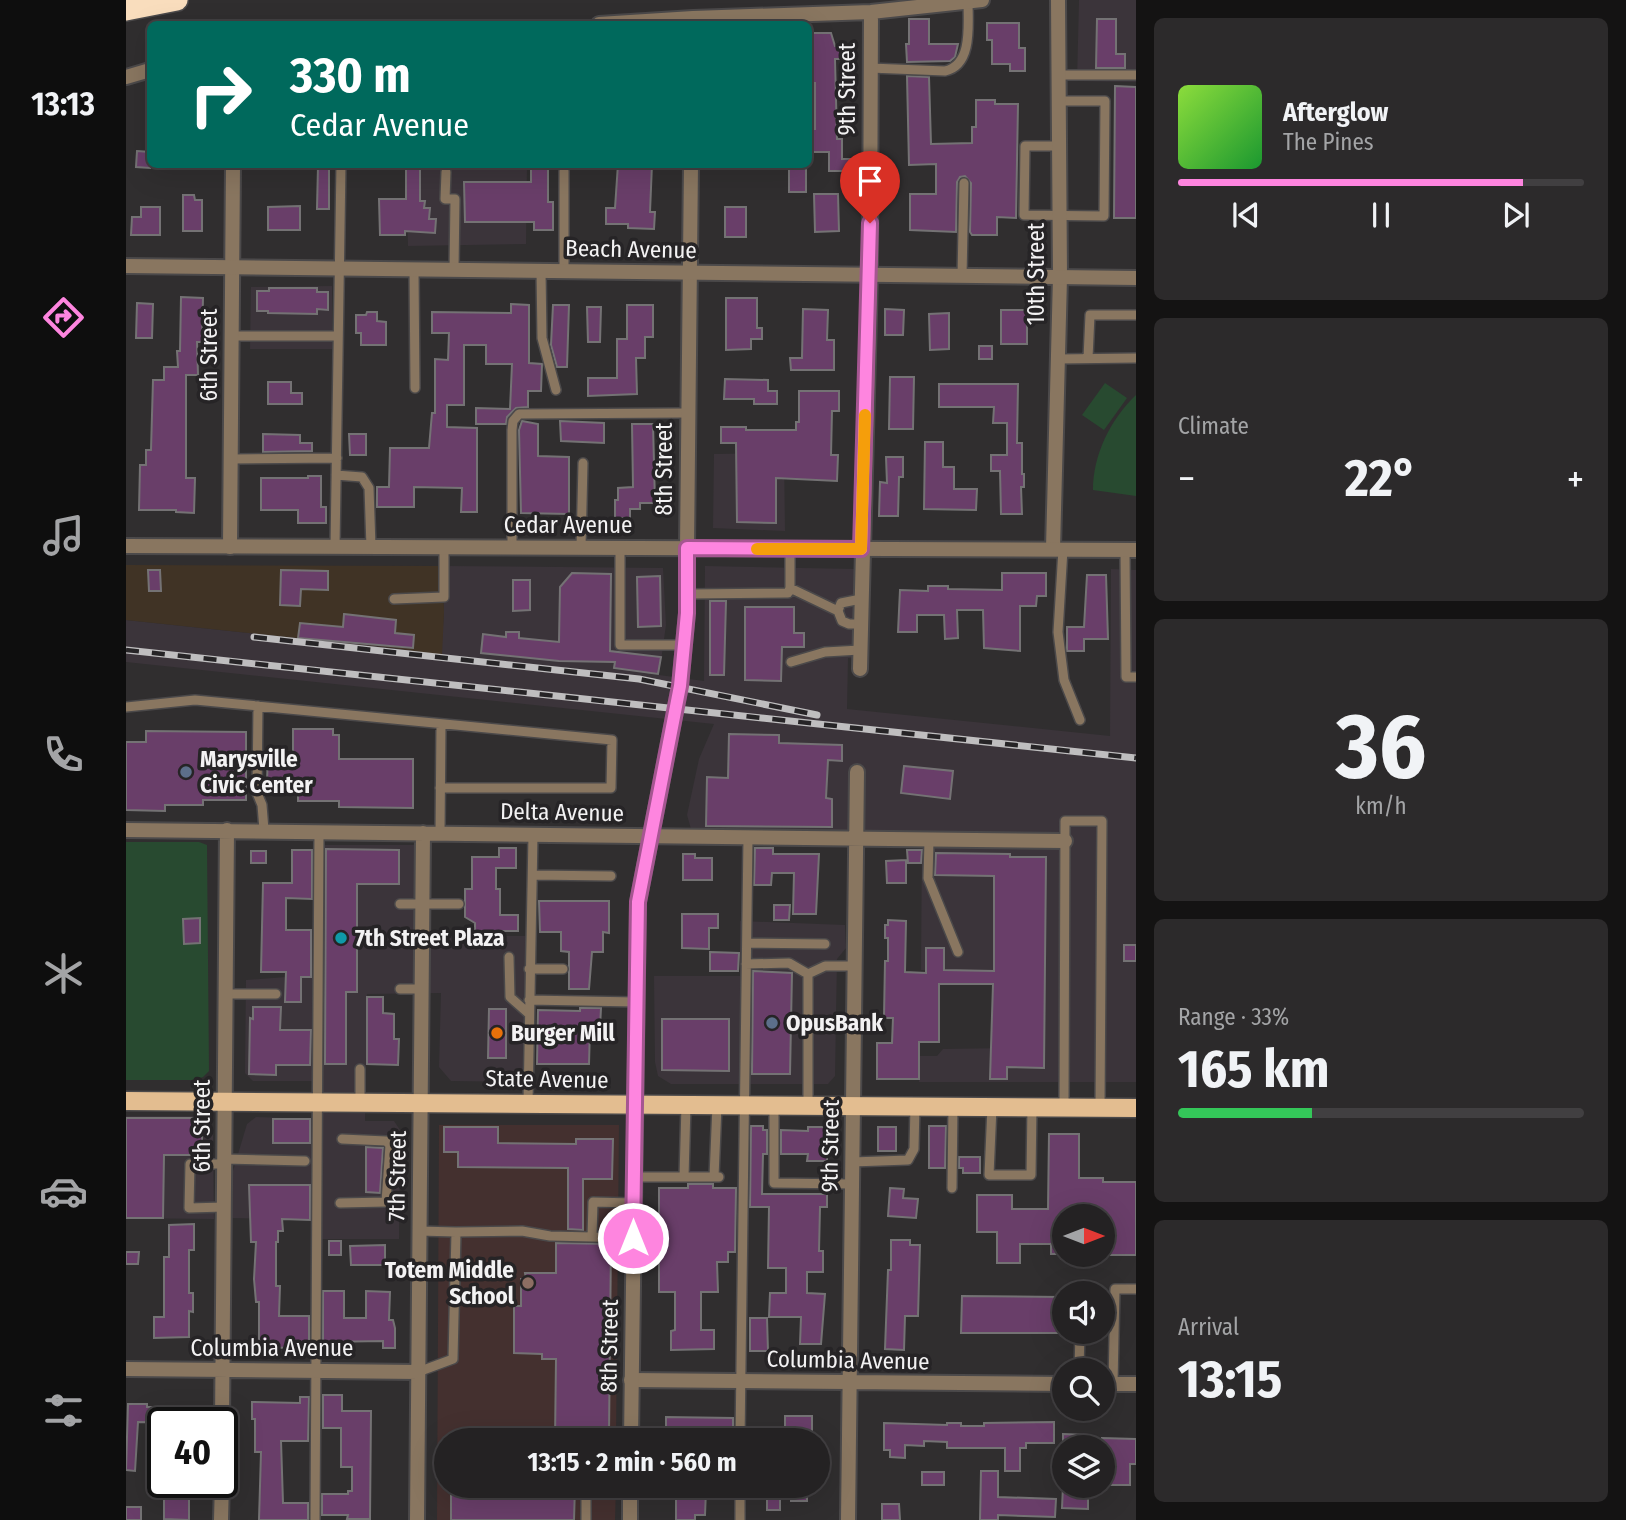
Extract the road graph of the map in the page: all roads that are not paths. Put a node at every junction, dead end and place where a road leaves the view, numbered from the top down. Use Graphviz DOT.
graph roads {
  1 [pos="177,0"];
  2 [pos="1058,0"];
  3 [pos="975,1"];
  4 [pos="126,10"];
  5 [pos="870,12"];
  6 [pos="693,21"];
  7 [pos="870,68"];
  8 [pos="147,71"];
  9 [pos="1058,75"];
  10 [pos="1136,75"];
  11 [pos="126,79"];
  12 [pos="1059,102"];
  13 [pos="1059,146"];
  14 [pos="233,168"];
  15 [pos="341,168"];
  16 [pos="691,168"];
  17 [pos="564,171"];
  18 [pos="446,172"];
  19 [pos="964,183"];
  20 [pos="1059,215"];
  21 [pos="126,266"];
  22 [pos="233,268"];
  23 [pos="338,269"];
  24 [pos="414,270"];
  25 [pos="454,270"];
  26 [pos="541,271"];
  27 [pos="564,271"];
  28 [pos="690,273"];
  29 [pos="870,275"];
  30 [pos="962,276"];
  31 [pos="1060,277"];
  32 [pos="1136,278"];
  33 [pos="1136,316"];
  34 [pos="232,335"];
  35 [pos="338,336"];
  36 [pos="1136,358"];
  37 [pos="1058,359"];
  38 [pos="1088,359"];
  39 [pos="415,388"];
  40 [pos="556,390"];
  41 [pos="687,412"];
  42 [pos="231,458"];
  43 [pos="337,458"];
  44 [pos="583,463"];
  45 [pos="336,475"];
  46 [pos="126,546"];
  47 [pos="230,547"];
  48 [pos="335,547"];
  49 [pos="371,547"];
  50 [pos="444,547"];
  51 [pos="512,547"];
  52 [pos="581,548"];
  53 [pos="620,548"];
  54 [pos="687,548"];
  55 [pos="790,549"];
  56 [pos="861,549"];
  57 [pos="1058,549"];
  58 [pos="1130,550"];
  59 [pos="790,588"];
  60 [pos="687,594"];
  61 [pos="394,599"];
  62 [pos="861,600"];
  63 [pos="838,611"];
  64 [pos="860,624"];
  65 [pos="684,645"];
  66 [pos="860,650"];
  67 [pos="791,662"];
  68 [pos="860,669"];
  69 [pos="1136,677"];
  70 [pos="258,706"];
  71 [pos="126,707"];
  72 [pos="1080,720"];
  73 [pos="441,725"];
  74 [pos="857,772"];
  75 [pos="440,788"];
  76 [pos="126,830"];
  77 [pos="227,830"];
  78 [pos="264,830"];
  79 [pos="319,831"];
  80 [pos="424,833"];
  81 [pos="440,833"];
  82 [pos="533,835"];
  83 [pos="651,836"];
  84 [pos="747,838"];
  85 [pos="857,839"];
  86 [pos="929,840"];
  87 [pos="1065,841"];
  88 [pos="533,875"];
  89 [pos="611,876"];
  90 [pos="400,904"];
  91 [pos="423,904"];
  92 [pos="459,904"];
  93 [pos="747,943"];
  94 [pos="825,944"];
  95 [pos="958,952"];
  96 [pos="509,957"];
  97 [pos="746,964"];
  98 [pos="855,966"];
  99 [pos="529,969"];
  100 [pos="563,969"];
  101 [pos="808,974"];
  102 [pos="400,989"];
  103 [pos="422,989"];
  104 [pos="276,994"];
  105 [pos="226,995"];
  106 [pos="529,1000"];
  107 [pos="636,1002"];
  108 [pos="528,1013"];
  109 [pos="360,1069"];
  110 [pos="126,1101"];
  111 [pos="225,1102"];
  112 [pos="319,1102"];
  113 [pos="360,1102"];
  114 [pos="421,1102"];
  115 [pos="528,1103"];
  116 [pos="634,1104"];
  117 [pos="686,1105"];
  118 [pos="717,1105"];
  119 [pos="745,1105"];
  120 [pos="774,1105"];
  121 [pos="808,1105"];
  122 [pos="853,1106"];
  123 [pos="915,1106"];
  124 [pos="953,1106"];
  125 [pos="992,1107"];
  126 [pos="1032,1107"];
  127 [pos="1064,1107"];
  128 [pos="1100,1107"];
  129 [pos="1136,1108"];
  130 [pos="342,1139"];
  131 [pos="224,1161"];
  132 [pos="305,1161"];
  133 [pos="852,1162"];
  134 [pos="633,1177"];
  135 [pos="684,1177"];
  136 [pos="852,1184"];
  137 [pos="952,1188"];
  138 [pos="340,1203"];
  139 [pos="633,1203"];
  140 [pos="224,1207"];
  141 [pos="419,1231"];
  142 [pos="456,1231"];
  143 [pos="592,1237"];
  144 [pos="633,1238"];
  145 [pos="1136,1289"];
  146 [pos="1110,1358"];
  147 [pos="126,1369"];
  148 [pos="223,1370"];
  149 [pos="316,1371"];
  150 [pos="418,1372"];
  151 [pos="631,1380"];
  152 [pos="741,1382"];
  153 [pos="850,1383"];
  154 [pos="1052,1384"];
  155 [pos="1115,1384"];
  156 [pos="1136,1384"];
  157 [pos="222,1407"];
  158 [pos="628,1428"];
  159 [pos="740,1428"];
  160 [pos="222,1498"];
  161 [pos="586,1498"];
  162 [pos="630,1498"];
  163 [pos="740,1498"];
  164 [pos="221,1520"];
  165 [pos="315,1520"];
  166 [pos="416,1520"];
  167 [pos="586,1520"];
  168 [pos="630,1520"];
  169 [pos="740,1520"];
  170 [pos="848,1520"];
  1 -- 4 [label="highway"];
  2 -- 9 [label="street, 10th Street"];
  3 -- 5 [label="street"];
  3 -- 7 [label="lane"];
  5 -- 6 [label="street"];
  5 -- 7 [label="street, 9th Street"];
  7 -- 29 [label="street, 9th Street"];
  8 -- 11 [label="street"];
  9 -- 10 [label="lane"];
  9 -- 12 [label="street, 10th Street"];
  12 -- 13 [label="street, 10th Street"];
  12 -- 20 [label="lane"];
  13 -- 20 [label="street, 10th Street"];
  13 -- 20 [label="lane"];
  14 -- 22 [label="street, 6th Street"];
  15 -- 23 [label="lane"];
  16 -- 28 [label="street, 8th Street"];
  17 -- 27 [label="lane"];
  18 -- 25 [label="lane"];
  19 -- 30 [label="lane"];
  20 -- 31 [label="street, 10th Street"];
  21 -- 22 [label="street, Beach Avenue"];
  22 -- 23 [label="street, Beach Avenue"];
  22 -- 34 [label="street, 6th Street"];
  23 -- 24 [label="street, Beach Avenue"];
  23 -- 35 [label="lane"];
  24 -- 25 [label="street, Beach Avenue"];
  24 -- 39 [label="lane"];
  25 -- 26 [label="street, Beach Avenue"];
  26 -- 27 [label="street, Beach Avenue"];
  26 -- 40 [label="lane"];
  27 -- 28 [label="street, Beach Avenue"];
  28 -- 29 [label="street, Beach Avenue"];
  28 -- 41 [label="street, 8th Street"];
  29 -- 30 [label="street, Beach Avenue"];
  29 -- 56 [label="street, 9th Street"];
  30 -- 31 [label="street, Beach Avenue"];
  31 -- 32 [label="street, Beach Avenue"];
  31 -- 37 [label="street, 10th Street"];
  33 -- 38 [label="lane"];
  34 -- 35 [label="lane"];
  34 -- 42 [label="street, 6th Street"];
  35 -- 43 [label="lane"];
  36 -- 38 [label="lane"];
  37 -- 38 [label="lane"];
  37 -- 57 [label="street, 10th Street"];
  41 -- 51 [label="lane"];
  41 -- 54 [label="street, 8th Street"];
  42 -- 43 [label="lane"];
  42 -- 47 [label="street, 6th Street"];
  43 -- 45 [label="lane"];
  44 -- 52 [label="lane"];
  45 -- 48 [label="lane"];
  45 -- 49 [label="lane"];
  46 -- 47 [label="street, Cedar Avenue"];
  47 -- 48 [label="street, Cedar Avenue"];
  48 -- 49 [label="street, Cedar Avenue"];
  49 -- 50 [label="street, Cedar Avenue"];
  50 -- 51 [label="street, Cedar Avenue"];
  50 -- 61 [label="lane"];
  51 -- 52 [label="street, Cedar Avenue"];
  52 -- 53 [label="street, Cedar Avenue"];
  53 -- 54 [label="street, Cedar Avenue"];
  53 -- 65 [label="lane"];
  54 -- 55 [label="street, Cedar Avenue"];
  54 -- 60 [label="street, 8th Street"];
  55 -- 56 [label="street, Cedar Avenue"];
  55 -- 59 [label="lane"];
  56 -- 57 [label="street, Cedar Avenue"];
  56 -- 62 [label="street, 9th Street"];
  57 -- 58 [label="street, Cedar Avenue"];
  57 -- 72 [label="lane"];
  58 -- 69 [label="lane"];
  59 -- 60 [label="lane"];
  59 -- 63 [label="lane"];
  60 -- 65 [label="street, 8th Street"];
  62 -- 63 [label="lane"];
  62 -- 64 [label="street, 9th Street"];
  63 -- 64 [label="lane"];
  64 -- 66 [label="street, 9th Street"];
  65 -- 83 [label="street, 8th Street"];
  66 -- 67 [label="lane"];
  66 -- 68 [label="street, 9th Street"];
  70 -- 71 [label="lane"];
  70 -- 73 [label="lane"];
  70 -- 78 [label="lane"];
  73 -- 75 [label="lane"];
  73 -- 75 [label="lane"];
  74 -- 85 [label="street, 9th Street"];
  75 -- 81 [label="lane"];
  76 -- 77 [label="street, Delta Avenue"];
  77 -- 78 [label="street, Delta Avenue"];
  77 -- 105 [label="street, 6th Street"];
  78 -- 79 [label="street, Delta Avenue"];
  79 -- 80 [label="street, Delta Avenue"];
  79 -- 112 [label="lane"];
  80 -- 81 [label="street, Delta Avenue"];
  80 -- 91 [label="street, 7th Street"];
  81 -- 82 [label="street, Delta Avenue"];
  82 -- 83 [label="street, Delta Avenue"];
  82 -- 88 [label="lane"];
  83 -- 84 [label="street, Delta Avenue"];
  83 -- 107 [label="street, 8th Street"];
  84 -- 85 [label="street, Delta Avenue"];
  84 -- 93 [label="lane"];
  85 -- 86 [label="street, Delta Avenue"];
  85 -- 98 [label="street, 9th Street"];
  86 -- 87 [label="street, Delta Avenue"];
  86 -- 95 [label="lane"];
  87 -- 127 [label="lane"];
  87 -- 128 [label="lane"];
  88 -- 89 [label="lane"];
  88 -- 99 [label="lane"];
  90 -- 91 [label="lane"];
  91 -- 92 [label="lane"];
  91 -- 103 [label="street, 7th Street"];
  93 -- 94 [label="lane"];
  93 -- 97 [label="lane"];
  96 -- 108 [label="lane"];
  97 -- 101 [label="lane"];
  97 -- 119 [label="lane"];
  98 -- 101 [label="lane"];
  98 -- 122 [label="street, 9th Street"];
  99 -- 100 [label="lane"];
  99 -- 106 [label="lane"];
  101 -- 121 [label="lane"];
  102 -- 103 [label="lane"];
  103 -- 114 [label="street, 7th Street"];
  104 -- 105 [label="lane"];
  105 -- 111 [label="street, 6th Street"];
  106 -- 107 [label="lane"];
  106 -- 108 [label="lane"];
  107 -- 116 [label="street, 8th Street"];
  108 -- 115 [label="lane"];
  109 -- 113 [label="lane"];
  110 -- 111 [label="main road, State Avenue"];
  111 -- 112 [label="main road, State Avenue"];
  111 -- 131 [label="street, 6th Street"];
  112 -- 113 [label="main road, State Avenue"];
  112 -- 149 [label="lane"];
  113 -- 114 [label="main road, State Avenue"];
  114 -- 115 [label="main road, State Avenue"];
  114 -- 141 [label="street, 7th Street"];
  115 -- 116 [label="main road, State Avenue"];
  116 -- 117 [label="main road, State Avenue"];
  116 -- 134 [label="street, 8th Street"];
  117 -- 118 [label="main road, State Avenue"];
  117 -- 135 [label="lane"];
  118 -- 119 [label="main road, State Avenue"];
  118 -- 135 [label="lane"];
  119 -- 120 [label="main road, State Avenue"];
  119 -- 152 [label="lane"];
  120 -- 121 [label="main road, State Avenue"];
  120 -- 136 [label="lane"];
  121 -- 122 [label="main road, State Avenue"];
  122 -- 123 [label="main road, State Avenue"];
  122 -- 133 [label="street, 9th Street"];
  123 -- 124 [label="main road, State Avenue"];
  123 -- 133 [label="lane"];
  124 -- 125 [label="main road, State Avenue"];
  124 -- 137 [label="lane"];
  125 -- 126 [label="main road, State Avenue"];
  125 -- 126 [label="lane"];
  126 -- 127 [label="main road, State Avenue"];
  127 -- 128 [label="main road, State Avenue"];
  128 -- 129 [label="main road, State Avenue"];
  130 -- 138 [label="lane"];
  131 -- 132 [label="lane"];
  131 -- 140 [label="street, 6th Street"];
  131 -- 140 [label="lane"];
  133 -- 136 [label="street, 9th Street"];
  134 -- 135 [label="lane"];
  134 -- 139 [label="street, 8th Street"];
  136 -- 153 [label="street, 9th Street"];
  139 -- 143 [label="lane"];
  139 -- 144 [label="street, 8th Street"];
  140 -- 148 [label="street, 6th Street"];
  141 -- 142 [label="lane"];
  141 -- 150 [label="street, 7th Street"];
  142 -- 143 [label="lane"];
  142 -- 150 [label="lane"];
  143 -- 144 [label="lane"];
  144 -- 151 [label="street, 8th Street"];
  145 -- 146 [label="lane"];
  147 -- 148 [label="street, Columbia Avenue"];
  148 -- 149 [label="street, Columbia Avenue"];
  148 -- 157 [label="street, 6th Street"];
  149 -- 150 [label="street, Columbia Avenue"];
  149 -- 165 [label="lane"];
  150 -- 166 [label="street, 7th Street"];
  151 -- 152 [label="street, Columbia Avenue"];
  151 -- 158 [label="street, 8th Street"];
  152 -- 153 [label="street, Columbia Avenue"];
  152 -- 159 [label="lane"];
  153 -- 154 [label="street, Columbia Avenue"];
  153 -- 170 [label="street, 9th Street"];
  155 -- 156 [label="street"];
  160 -- 164 [label="street"];
  161 -- 167 [label="lane"];
  162 -- 168 [label="street"];
  163 -- 169 [label="lane"];
}
